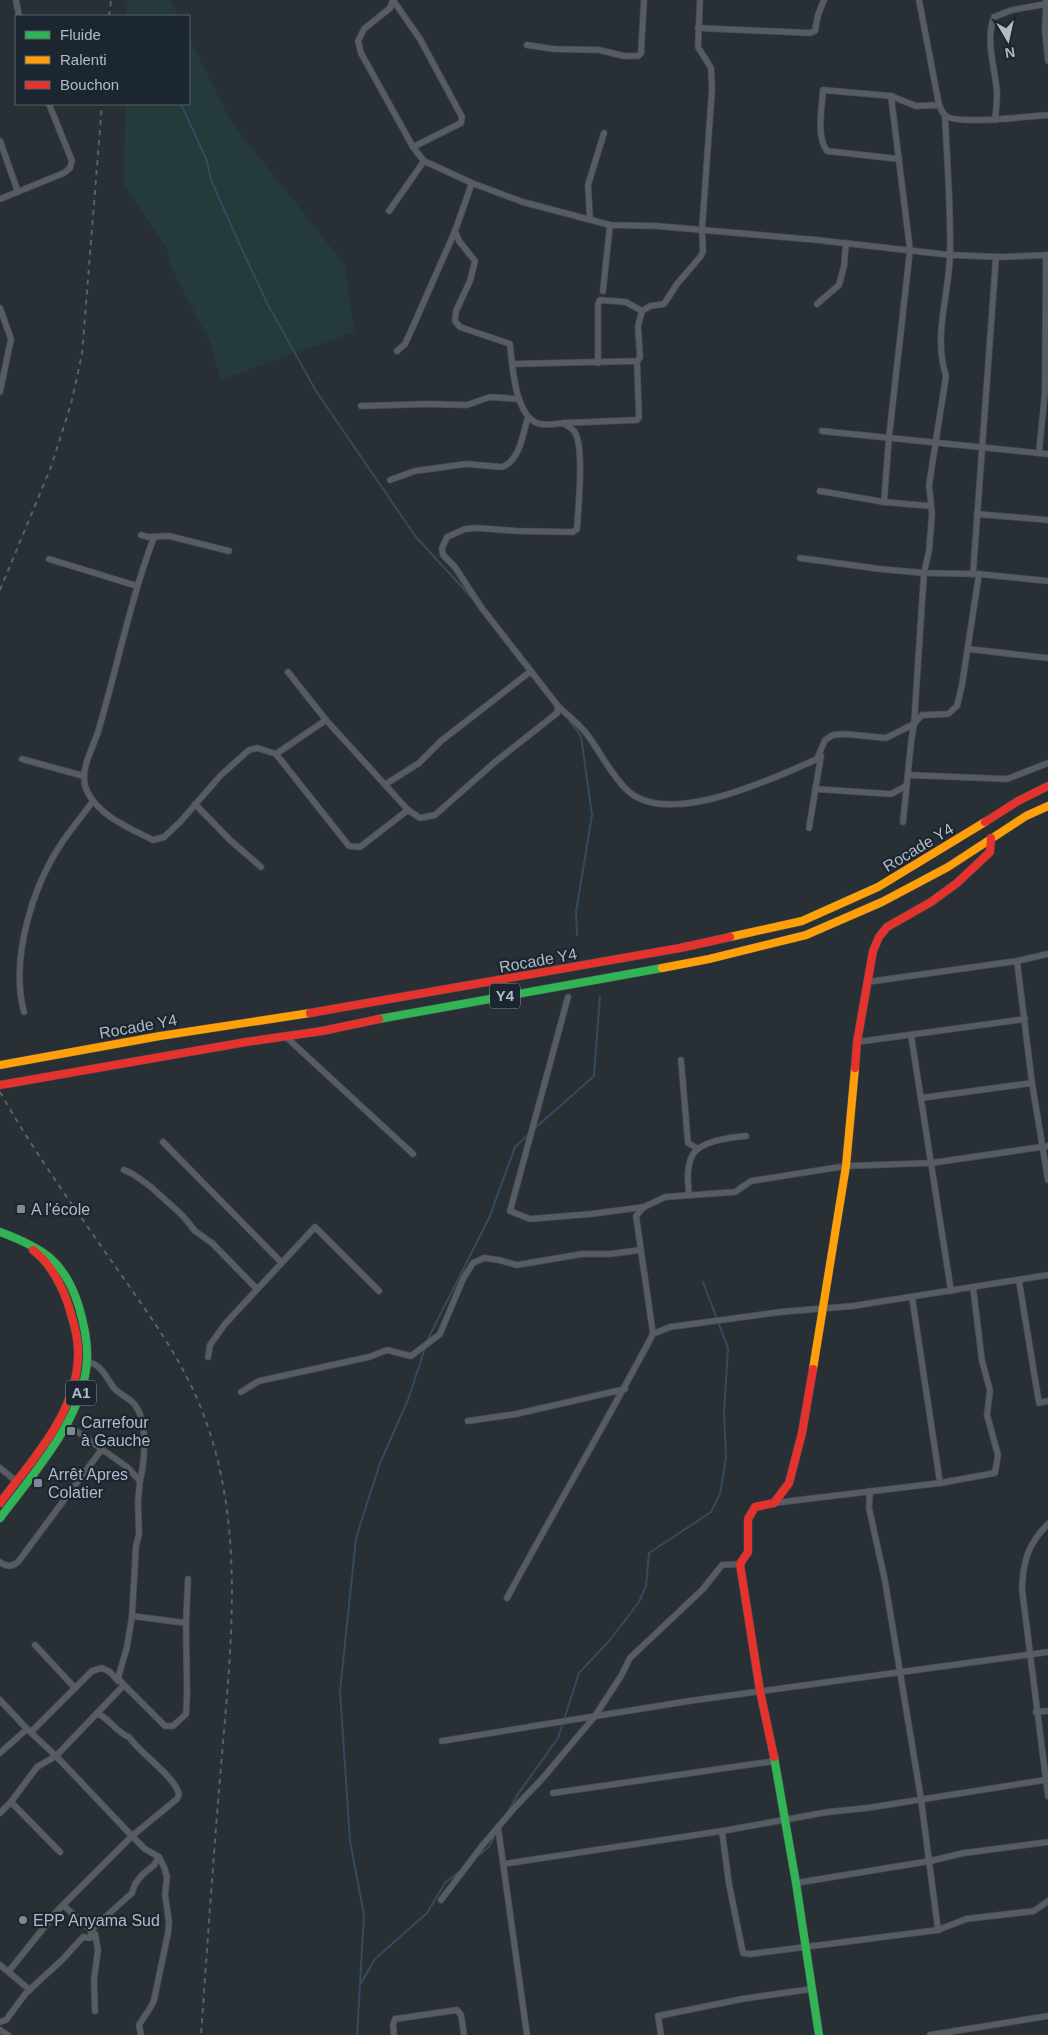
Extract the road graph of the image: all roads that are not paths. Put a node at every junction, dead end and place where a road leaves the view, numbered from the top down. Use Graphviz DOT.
graph roads {
  1 [pos="16,0"];
  2 [pos="644,0"];
  3 [pos="700,0"];
  4 [pos="824,0"];
  5 [pos="919,0"];
  6 [pos="1047,3"];
  7 [pos="19,15"];
  8 [pos="698,28"];
  9 [pos="527,44"];
  10 [pos="1048,61"];
  11 [pos="892,96"];
  12 [pos="49,105"];
  13 [pos="940,105"];
  14 [pos="945,115"];
  15 [pos="1048,115"];
  16 [pos="995,120"];
  17 [pos="604,133"];
  18 [pos="0,141"];
  19 [pos="413,148"];
  20 [pos="898,159"];
  21 [pos="424,161"];
  22 [pos="472,183"];
  23 [pos="18,192"];
  24 [pos="0,199"];
  25 [pos="389,211"];
  26 [pos="590,219"];
  27 [pos="610,224"];
  28 [pos="702,230"];
  29 [pos="455,231"];
  30 [pos="846,243"];
  31 [pos="910,250"];
  32 [pos="950,255"];
  33 [pos="1047,255"];
  34 [pos="996,257"];
  35 [pos="603,291"];
  36 [pos="816,304"];
  37 [pos="0,308"];
  38 [pos="642,310"];
  39 [pos="397,351"];
  40 [pos="638,361"];
  41 [pos="598,362"];
  42 [pos="512,364"];
  43 [pos="0,392"];
  44 [pos="519,400"];
  45 [pos="361,406"];
  46 [pos="528,416"];
  47 [pos="564,423"];
  48 [pos="822,431"];
  49 [pos="889,437"];
  50 [pos="936,442"];
  51 [pos="983,448"];
  52 [pos="1039,453"];
  53 [pos="1048,454"];
  54 [pos="390,480"];
  55 [pos="820,491"];
  56 [pos="884,502"];
  57 [pos="930,506"];
  58 [pos="977,514"];
  59 [pos="1048,520"];
  60 [pos="141,535"];
  61 [pos="154,537"];
  62 [pos="229,551"];
  63 [pos="800,558"];
  64 [pos="49,559"];
  65 [pos="924,573"];
  66 [pos="976,574"];
  67 [pos="1048,581"];
  68 [pos="138,586"];
  69 [pos="968,649"];
  70 [pos="1048,658"];
  71 [pos="531,671"];
  72 [pos="288,672"];
  73 [pos="558,706"];
  74 [pos="326,720"];
  75 [pos="914,724"];
  76 [pos="822,749"];
  77 [pos="276,754"];
  78 [pos="22,759"];
  79 [pos="1048,763"];
  80 [pos="908,775"];
  81 [pos="84,776"];
  82 [pos="386,784"];
  83 [pos="906,786"];
  84 [pos="1048,786"];
  85 [pos="815,789"];
  86 [pos="93,801"];
  87 [pos="195,804"];
  88 [pos="1048,806"];
  89 [pos="408,810"];
  90 [pos="904,822"];
  91 [pos="809,828"];
  92 [pos="991,838"];
  93 [pos="261,867"];
  94 [pos="1048,954"];
  95 [pos="1017,961"];
  96 [pos="867,982"];
  97 [pos="568,997"];
  98 [pos="24,1012"];
  99 [pos="1025,1019"];
  100 [pos="911,1035"];
  101 [pos="285,1036"];
  102 [pos="857,1042"];
  103 [pos="681,1060"];
  104 [pos="3,1064"];
  105 [pos="1032,1083"];
  106 [pos="0,1085"];
  107 [pos="921,1098"];
  108 [pos="746,1136"];
  109 [pos="163,1142"];
  110 [pos="1046,1147"];
  111 [pos="698,1149"];
  112 [pos="413,1154"];
  113 [pos="931,1163"];
  114 [pos="846,1166"];
  115 [pos="124,1170"];
  116 [pos="1048,1180"];
  117 [pos="689,1195"];
  118 [pos="644,1207"];
  119 [pos="0,1232"];
  120 [pos="0,1237"];
  121 [pos="640,1250"];
  122 [pos="281,1262"];
  123 [pos="1048,1275"];
  124 [pos="1019,1281"];
  125 [pos="972,1287"];
  126 [pos="257,1289"];
  127 [pos="379,1291"];
  128 [pos="951,1291"];
  129 [pos="912,1297"];
  130 [pos="821,1308"];
  131 [pos="653,1334"];
  132 [pos="208,1356"];
  133 [pos="87,1361"];
  134 [pos="624,1389"];
  135 [pos="241,1392"];
  136 [pos="1048,1401"];
  137 [pos="59,1420"];
  138 [pos="468,1421"];
  139 [pos="68,1425"];
  140 [pos="102,1449"];
  141 [pos="0,1468"];
  142 [pos="16,1481"];
  143 [pos="140,1481"];
  144 [pos="940,1483"];
  145 [pos="870,1491"];
  146 [pos="0,1503"];
  147 [pos="774,1503"];
  148 [pos="0,1518"];
  149 [pos="1048,1524"];
  150 [pos="0,1562"];
  151 [pos="740,1564"];
  152 [pos="188,1579"];
  153 [pos="507,1598"];
  154 [pos="132,1616"];
  155 [pos="186,1623"];
  156 [pos="35,1646"];
  157 [pos="1048,1652"];
  158 [pos="1031,1654"];
  159 [pos="900,1672"];
  160 [pos="123,1686"];
  161 [pos="75,1688"];
  162 [pos="760,1691"];
  163 [pos="0,1700"];
  164 [pos="1048,1711"];
  165 [pos="1036,1712"];
  166 [pos="98,1713"];
  167 [pos="595,1716"];
  168 [pos="29,1731"];
  169 [pos="442,1741"];
  170 [pos="0,1753"];
  171 [pos="56,1756"];
  172 [pos="775,1760"];
  173 [pos="1046,1770"];
  174 [pos="1045,1780"];
  175 [pos="553,1793"];
  176 [pos="1048,1796"];
  177 [pos="921,1799"];
  178 [pos="11,1802"];
  179 [pos="0,1813"];
  180 [pos="784,1821"];
  181 [pos="498,1827"];
  182 [pos="722,1831"];
  183 [pos="132,1836"];
  184 [pos="1048,1842"];
  185 [pos="60,1852"];
  186 [pos="159,1857"];
  187 [pos="930,1861"];
  188 [pos="503,1864"];
  189 [pos="796,1883"];
  190 [pos="441,1900"];
  191 [pos="1048,1901"];
  192 [pos="63,1905"];
  193 [pos="92,1929"];
  194 [pos="938,1930"];
  195 [pos="806,1948"];
  196 [pos="0,1964"];
  197 [pos="9,1971"];
  198 [pos="811,1989"];
  199 [pos="30,1990"];
  200 [pos="95,2011"];
  201 [pos="1048,2016"];
  202 [pos="0,2022"];
  203 [pos="0,2030"];
  204 [pos="953,2033"];
  205 [pos="8,2035"];
  206 [pos="141,2035"];
  207 [pos="394,2035"];
  208 [pos="464,2035"];
  209 [pos="527,2035"];
  210 [pos="661,2035"];
  211 [pos="818,2035"];
  212 [pos="930,2035"];
  1 -- 7 [label="street"];
  2 -- 9 [label="street"];
  3 -- 8 [label="street"];
  4 -- 8 [label="street"];
  5 -- 13 [label="street"];
  6 -- 10 [label="street"];
  6 -- 16 [label="street"];
  8 -- 28 [label="street"];
  11 -- 13 [label="street"];
  11 -- 20 [label="street"];
  11 -- 20 [label="street"];
  12 -- 23 [label="street"];
  13 -- 14 [label="street"];
  14 -- 16 [label="street"];
  14 -- 32 [label="street"];
  15 -- 16 [label="street"];
  17 -- 26 [label="street"];
  18 -- 23 [label="street"];
  19 -- 19 [label="street"];
  19 -- 21 [label="street"];
  20 -- 31 [label="street"];
  21 -- 22 [label="street"];
  21 -- 25 [label="street"];
  22 -- 26 [label="street"];
  22 -- 29 [label="street"];
  23 -- 24 [label="street"];
  26 -- 27 [label="street"];
  27 -- 28 [label="street"];
  27 -- 35 [label="street"];
  28 -- 30 [label="street"];
  28 -- 38 [label="street"];
  29 -- 39 [label="street"];
  29 -- 42 [label="street"];
  30 -- 31 [label="street"];
  30 -- 36 [label="street"];
  31 -- 32 [label="street"];
  31 -- 49 [label="street"];
  32 -- 34 [label="street"];
  32 -- 50 [label="street"];
  33 -- 34 [label="street"];
  33 -- 52 [label="street"];
  34 -- 51 [label="street"];
  37 -- 43 [label="street"];
  38 -- 40 [label="street"];
  38 -- 41 [label="street"];
  40 -- 41 [label="street"];
  40 -- 47 [label="street"];
  41 -- 42 [label="street"];
  42 -- 44 [label="street"];
  44 -- 45 [label="street"];
  44 -- 46 [label="street"];
  46 -- 47 [label="street"];
  46 -- 54 [label="street"];
  47 -- 71 [label="street"];
  48 -- 49 [label="street"];
  49 -- 50 [label="street"];
  49 -- 56 [label="street"];
  50 -- 51 [label="street"];
  50 -- 57 [label="street"];
  51 -- 52 [label="street"];
  51 -- 58 [label="street"];
  52 -- 53 [label="street"];
  55 -- 56 [label="street"];
  56 -- 57 [label="street"];
  57 -- 65 [label="street"];
  58 -- 59 [label="street"];
  58 -- 66 [label="street"];
  60 -- 61 [label="street"];
  61 -- 62 [label="street"];
  61 -- 68 [label="street"];
  63 -- 65 [label="street"];
  64 -- 68 [label="street"];
  65 -- 66 [label="street"];
  65 -- 75 [label="street"];
  66 -- 67 [label="street"];
  66 -- 69 [label="street"];
  68 -- 81 [label="street"];
  69 -- 70 [label="street"];
  69 -- 75 [label="street"];
  71 -- 73 [label="street"];
  71 -- 82 [label="street"];
  72 -- 74 [label="street"];
  73 -- 76 [label="street"];
  73 -- 89 [label="street"];
  74 -- 77 [label="street"];
  74 -- 82 [label="street"];
  75 -- 76 [label="street"];
  75 -- 80 [label="street"];
  76 -- 85 [label="street"];
  77 -- 87 [label="street"];
  77 -- 89 [label="street"];
  78 -- 81 [label="street"];
  79 -- 80 [label="street"];
  80 -- 83 [label="street"];
  81 -- 86 [label="street"];
  82 -- 89 [label="street"];
  83 -- 85 [label="street"];
  83 -- 90 [label="street"];
  84 -- 104 [label="main road, Rocade Y4 / Y4"];
  85 -- 91 [label="street"];
  86 -- 87 [label="street"];
  86 -- 98 [label="street"];
  87 -- 93 [label="street"];
  88 -- 92 [label="main road, Rocade Y4 / Y4"];
  92 -- 96 [label="main road"];
  92 -- 101 [label="main road, Rocade Y4 / Y4"];
  94 -- 95 [label="street"];
  95 -- 96 [label="street"];
  95 -- 99 [label="street"];
  96 -- 102 [label="main road"];
  97 -- 118 [label="street"];
  99 -- 100 [label="street"];
  99 -- 105 [label="street"];
  100 -- 102 [label="street"];
  100 -- 107 [label="street"];
  101 -- 106 [label="main road, Rocade Y4 / Y4"];
  101 -- 112 [label="street"];
  102 -- 114 [label="main road"];
  103 -- 111 [label="street"];
  105 -- 107 [label="street"];
  105 -- 110 [label="street"];
  107 -- 113 [label="street"];
  108 -- 111 [label="street"];
  109 -- 122 [label="street"];
  110 -- 113 [label="street"];
  110 -- 116 [label="street"];
  111 -- 117 [label="street"];
  113 -- 114 [label="street"];
  113 -- 128 [label="street"];
  114 -- 117 [label="street"];
  114 -- 130 [label="main road"];
  115 -- 126 [label="street"];
  117 -- 118 [label="street"];
  118 -- 121 [label="street"];
  119 -- 133 [label="main road, A1"];
  120 -- 137 [label="main road, A1"];
  121 -- 131 [label="street"];
  121 -- 135 [label="street"];
  122 -- 126 [label="street"];
  122 -- 127 [label="street"];
  123 -- 124 [label="street"];
  124 -- 125 [label="street"];
  124 -- 136 [label="street"];
  125 -- 128 [label="street"];
  125 -- 144 [label="street"];
  126 -- 132 [label="street"];
  128 -- 129 [label="street"];
  129 -- 130 [label="street"];
  129 -- 144 [label="street"];
  130 -- 131 [label="street"];
  130 -- 147 [label="main road"];
  131 -- 134 [label="street"];
  133 -- 139 [label="main road, A1"];
  133 -- 143 [label="street"];
  134 -- 138 [label="street"];
  134 -- 153 [label="street"];
  137 -- 139 [label="street"];
  137 -- 142 [label="main road, A1"];
  139 -- 140 [label="street"];
  139 -- 148 [label="main road, A1"];
  140 -- 143 [label="street"];
  140 -- 150 [label="street"];
  141 -- 142 [label="street"];
  142 -- 146 [label="main road, A1"];
  143 -- 154 [label="street"];
  144 -- 145 [label="street"];
  145 -- 147 [label="street"];
  145 -- 159 [label="street"];
  147 -- 151 [label="main road"];
  149 -- 158 [label="street"];
  151 -- 162 [label="main road"];
  151 -- 167 [label="street"];
  152 -- 155 [label="street"];
  154 -- 155 [label="street"];
  154 -- 160 [label="street"];
  155 -- 160 [label="street"];
  156 -- 161 [label="street"];
  157 -- 158 [label="street"];
  158 -- 159 [label="street"];
  158 -- 165 [label="street"];
  159 -- 162 [label="street"];
  159 -- 177 [label="street"];
  160 -- 161 [label="street"];
  160 -- 166 [label="street"];
  161 -- 168 [label="street"];
  162 -- 167 [label="street"];
  162 -- 172 [label="main road"];
  163 -- 168 [label="street"];
  164 -- 165 [label="street"];
  165 -- 173 [label="street"];
  166 -- 171 [label="street"];
  166 -- 183 [label="street"];
  167 -- 169 [label="street"];
  167 -- 181 [label="street"];
  168 -- 170 [label="street"];
  168 -- 171 [label="street"];
  171 -- 178 [label="street"];
  171 -- 183 [label="street"];
  172 -- 175 [label="street"];
  172 -- 180 [label="main road"];
  173 -- 174 [label="street"];
  174 -- 176 [label="street"];
  174 -- 177 [label="street"];
  177 -- 180 [label="street"];
  177 -- 187 [label="street"];
  178 -- 179 [label="street"];
  178 -- 185 [label="street"];
  180 -- 182 [label="street"];
  180 -- 189 [label="main road"];
  181 -- 188 [label="street"];
  181 -- 190 [label="street"];
  182 -- 188 [label="street"];
  182 -- 195 [label="street"];
  183 -- 186 [label="street"];
  183 -- 192 [label="street"];
  184 -- 187 [label="street"];
  186 -- 193 [label="street"];
  186 -- 206 [label="street"];
  187 -- 189 [label="street"];
  187 -- 194 [label="street"];
  188 -- 209 [label="street"];
  189 -- 195 [label="main road"];
  191 -- 194 [label="street"];
  192 -- 193 [label="street"];
  192 -- 197 [label="street"];
  193 -- 199 [label="street"];
  193 -- 200 [label="street"];
  194 -- 195 [label="street"];
  195 -- 198 [label="main road"];
  196 -- 197 [label="street"];
  197 -- 199 [label="street"];
  198 -- 210 [label="street"];
  198 -- 211 [label="main road"];
  199 -- 202 [label="street"];
  201 -- 204 [label="street"];
  203 -- 205 [label="street"];
  204 -- 212 [label="street"];
  207 -- 208 [label="street"];
}
